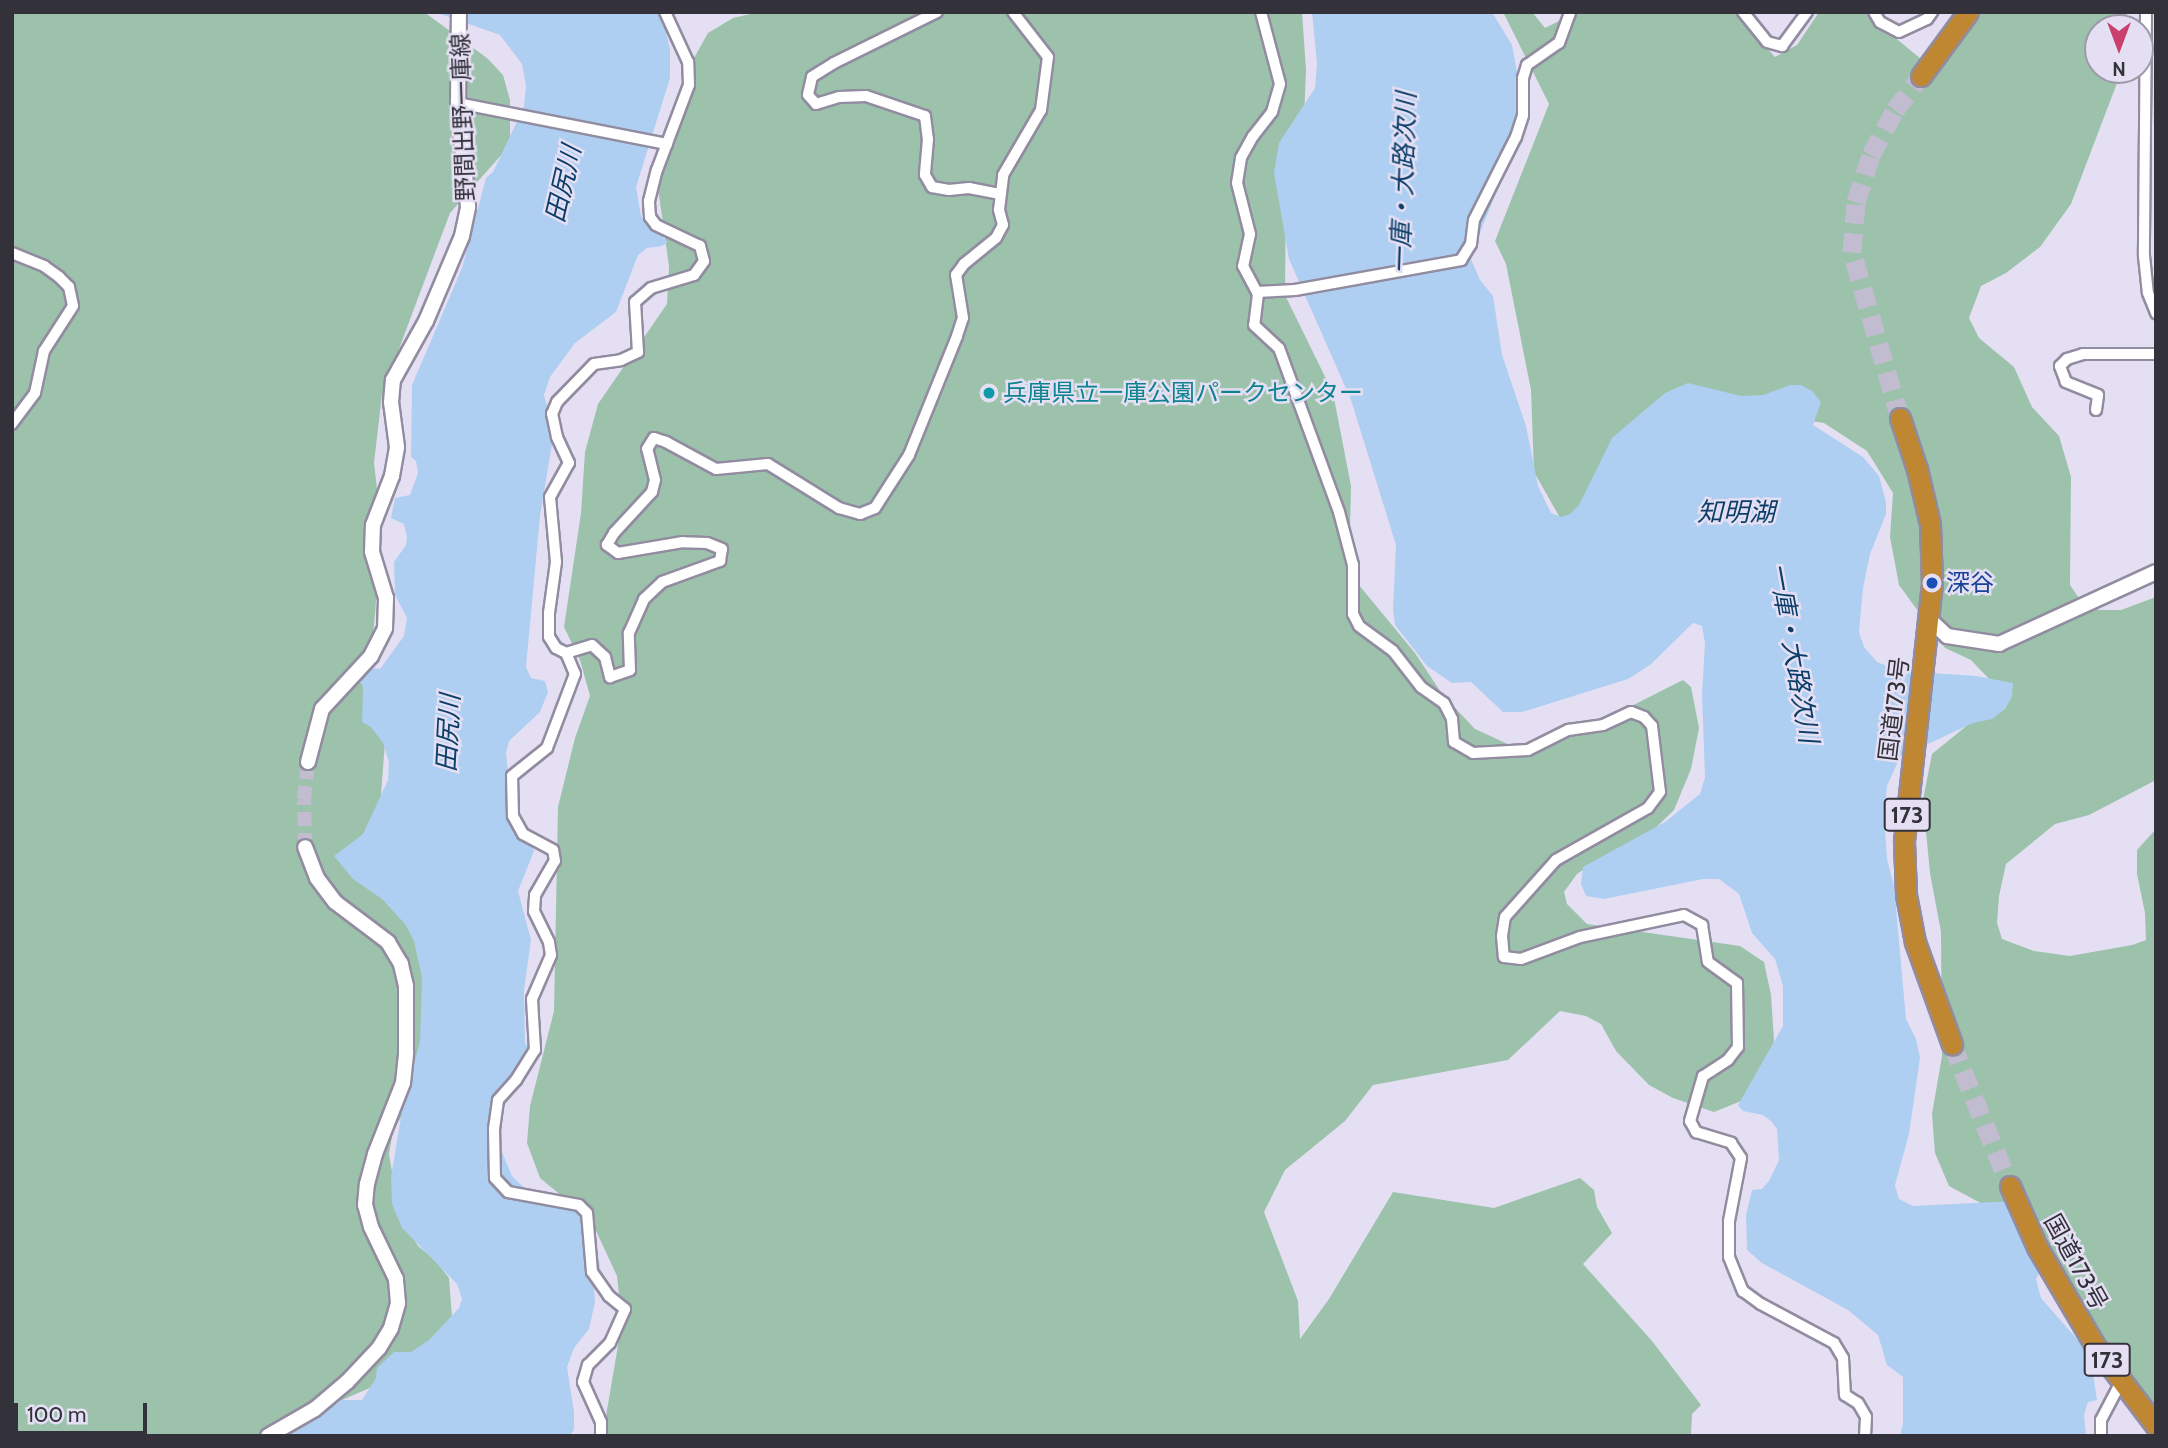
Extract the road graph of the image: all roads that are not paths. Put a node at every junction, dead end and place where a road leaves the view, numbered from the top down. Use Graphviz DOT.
graph roads {
  1 [pos="459,12"];
  2 [pos="665,12"];
  3 [pos="937,12"];
  4 [pos="1013,12"];
  5 [pos="1261,12"];
  6 [pos="1570,12"];
  7 [pos="1743,12"];
  8 [pos="1807,12"];
  9 [pos="1874,12"];
  10 [pos="1932,12"];
  11 [pos="1968,12"];
  12 [pos="2146,12"];
  13 [pos="1921,76"];
  14 [pos="2151,101"];
  15 [pos="458,103"];
  16 [pos="667,144"];
  17 [pos="1000,194"];
  18 [pos="12,253"];
  19 [pos="2150,256"];
  20 [pos="1257,292"];
  21 [pos="2156,313"];
  22 [pos="2156,354"];
  23 [pos="2096,410"];
  24 [pos="1900,418"];
  25 [pos="12,424"];
  26 [pos="2156,572"];
  27 [pos="1929,619"];
  28 [pos="566,653"];
  29 [pos="308,762"];
  30 [pos="305,847"];
  31 [pos="1952,1044"];
  32 [pos="2010,1185"];
  33 [pos="2118,1385"];
  34 [pos="2156,1426"];
  35 [pos="2101,1432"];
  36 [pos="268,1436"];
  37 [pos="601,1436"];
  38 [pos="1864,1436"];
  1 -- 15 [label="main road, 野間出野一庫線"];
  2 -- 16 [label="street"];
  3 -- 17 [label="street"];
  4 -- 17 [label="street"];
  5 -- 20 [label="street"];
  6 -- 20 [label="street"];
  7 -- 8 [label="street"];
  9 -- 10 [label="street"];
  11 -- 13 [label="highway"];
  12 -- 14 [label="street"];
  14 -- 19 [label="street"];
  15 -- 16 [label="street"];
  15 -- 29 [label="main road, 野間出野一庫線"];
  16 -- 28 [label="street"];
  17 -- 28 [label="street"];
  18 -- 25 [label="street"];
  19 -- 21 [label="street"];
  20 -- 38 [label="street"];
  22 -- 23 [label="street"];
  24 -- 27 [label="highway, 国道173号 / 173"];
  26 -- 27 [label="main road"];
  27 -- 31 [label="highway, 国道173号 / 173"];
  28 -- 37 [label="street"];
  30 -- 36 [label="main road"];
  32 -- 33 [label="highway, 国道173号 / 173"];
  33 -- 34 [label="highway, 国道173号 / 173"];
  33 -- 35 [label="street"];
}
